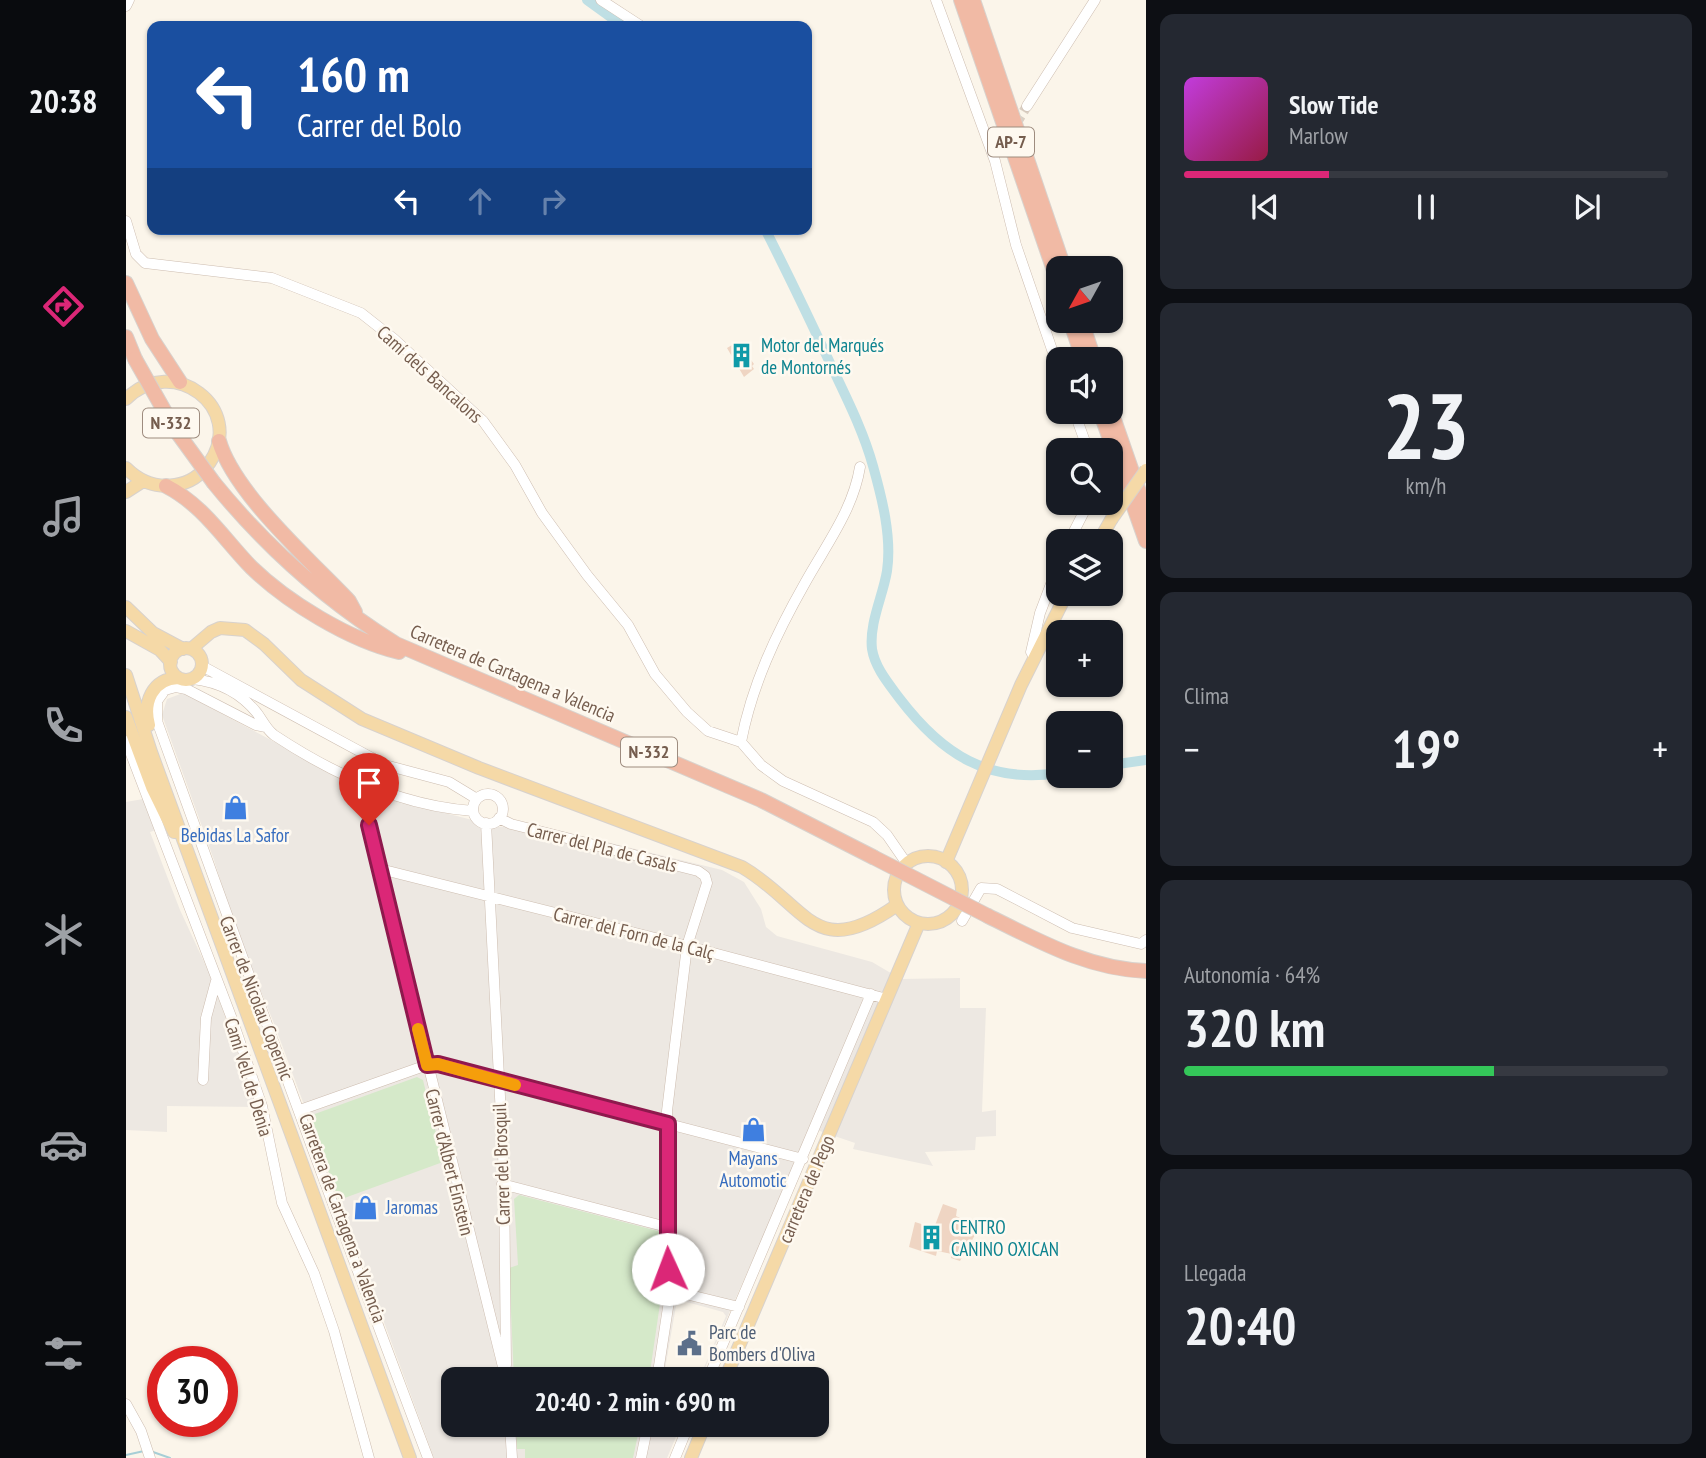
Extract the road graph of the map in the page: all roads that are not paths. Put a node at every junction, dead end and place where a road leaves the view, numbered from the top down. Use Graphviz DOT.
graph roads {
  1 [pos="129,0"];
  2 [pos="601,0"];
  3 [pos="936,0"];
  4 [pos="961,0"];
  5 [pos="973,0"];
  6 [pos="1095,0"];
  7 [pos="126,6"];
  8 [pos="633,21"];
  9 [pos="1027,106"];
  10 [pos="126,221"];
  11 [pos="1049,256"];
  12 [pos="1060,256"];
  13 [pos="126,283"];
  14 [pos="126,337"];
  15 [pos="1051,347"];
  16 [pos="180,382"];
  17 [pos="126,399"];
  18 [pos="1105,424"];
  19 [pos="1116,424"];
  20 [pos="219,441"];
  21 [pos="860,467"];
  22 [pos="126,468"];
  23 [pos="1146,470"];
  24 [pos="143,481"];
  25 [pos="166,486"];
  26 [pos="126,492"];
  27 [pos="1146,512"];
  28 [pos="1105,529"];
  29 [pos="1146,541"];
  30 [pos="1046,601"];
  31 [pos="1060,606"];
  32 [pos="126,607"];
  33 [pos="362,622"];
  34 [pos="126,631"];
  35 [pos="187,656"];
  36 [pos="421,657"];
  37 [pos="1034,657"];
  38 [pos="126,675"];
  39 [pos="178,678"];
  40 [pos="193,679"];
  41 [pos="126,717"];
  42 [pos="266,727"];
  43 [pos="126,741"];
  44 [pos="741,743"];
  45 [pos="358,781"];
  46 [pos="477,799"];
  47 [pos="474,811"];
  48 [pos="499,818"];
  49 [pos="486,823"];
  50 [pos="190,856"];
  51 [pos="946,862"];
  52 [pos="907,864"];
  53 [pos="380,870"];
  54 [pos="488,897"];
  55 [pos="897,905"];
  56 [pos="962,921"];
  57 [pos="919,923"];
  58 [pos="1146,940"];
  59 [pos="687,946"];
  60 [pos="1146,971"];
  61 [pos="216,981"];
  62 [pos="871,994"];
  63 [pos="887,999"];
  64 [pos="427,1065"];
  65 [pos="203,1080"];
  66 [pos="498,1081"];
  67 [pos="300,1110"];
  68 [pos="668,1124"];
  69 [pos="803,1159"];
  70 [pos="502,1184"];
  71 [pos="667,1227"];
  72 [pos="669,1290"];
  73 [pos="739,1307"];
  74 [pos="503,1367"];
  75 [pos="506,1367"];
  76 [pos="659,1367"];
  77 [pos="713,1367"];
  78 [pos="730,1367"];
  79 [pos="126,1404"];
  80 [pos="511,1437"];
  81 [pos="645,1437"];
  82 [pos="683,1437"];
  83 [pos="700,1437"];
  84 [pos="150,1458"];
  85 [pos="369,1458"];
  86 [pos="410,1458"];
  87 [pos="428,1458"];
  88 [pos="512,1458"];
  89 [pos="641,1458"];
  90 [pos="674,1458"];
  91 [pos="691,1458"];
  1 -- 7 [label="street"];
  2 -- 8 [label="street"];
  3 -- 15 [label="street"];
  4 -- 11 [label="highway, AP-7"];
  5 -- 12 [label="highway, AP-7"];
  6 -- 9 [label="street"];
  10 -- 44 [label="street, Camí dels Bancalons"];
  13 -- 16 [label="highway"];
  14 -- 33 [label="highway, Carretera de Cartagena a Valencia / N-332, bridge"];
  16 -- 17 [label="main road"];
  16 -- 20 [label="main road"];
  18 -- 29 [label="highway"];
  19 -- 27 [label="highway"];
  20 -- 25 [label="main road"];
  20 -- 33 [label="highway"];
  21 -- 44 [label="street"];
  22 -- 24 [label="main road"];
  23 -- 28 [label="main road, bridge"];
  24 -- 25 [label="main road"];
  24 -- 26 [label="main road"];
  25 -- 36 [label="highway"];
  30 -- 37 [label="street"];
  31 -- 37 [label="main road"];
  32 -- 35 [label="main road"];
  33 -- 36 [label="highway, Carretera de Cartagena a Valencia / N-332"];
  34 -- 35 [label="main road"];
  35 -- 39 [label="main road"];
  35 -- 40 [label="main road"];
  35 -- 46 [label="street"];
  35 -- 55 [label="main road"];
  36 -- 60 [label="highway, Carretera de Cartagena a Valencia / N-332, bridge"];
  37 -- 51 [label="main road"];
  38 -- 50 [label="main road, Carretera de Cartagena a Valencia"];
  39 -- 40 [label="main road"];
  39 -- 50 [label="main road"];
  40 -- 42 [label="street"];
  41 -- 50 [label="main road"];
  42 -- 45 [label="street"];
  42 -- 67 [label="street, Carrer de Nicolau Copernic"];
  43 -- 61 [label="street, Camí Vell de Dénia"];
  44 -- 52 [label="street"];
  45 -- 47 [label="street"];
  45 -- 53 [label="street, Carrer d'Albert Einstein"];
  46 -- 47 [label="street"];
  46 -- 48 [label="street"];
  47 -- 49 [label="street"];
  48 -- 49 [label="street"];
  48 -- 59 [label="street, Carrer del Pla de Casals"];
  49 -- 54 [label="street, Carrer del Brosquil"];
  50 -- 86 [label="main road, Carretera de Cartagena a Valencia"];
  51 -- 52 [label="main road"];
  51 -- 57 [label="main road"];
  52 -- 55 [label="main road"];
  53 -- 54 [label="street, Carrer del Forn de la Calç"];
  53 -- 64 [label="street, Carrer d'Albert Einstein"];
  54 -- 59 [label="street, Carrer del Forn de la Calç"];
  54 -- 66 [label="street, Carrer del Brosquil"];
  55 -- 57 [label="main road"];
  56 -- 58 [label="street"];
  57 -- 63 [label="main road, carretera de Pego"];
  59 -- 62 [label="street, Carrer del Forn de la Calç"];
  59 -- 68 [label="street"];
  61 -- 65 [label="street"];
  61 -- 85 [label="street, Camí Vell de Dénia"];
  62 -- 63 [label="street, Carrer del Forn de la Calç"];
  62 -- 69 [label="street"];
  63 -- 78 [label="main road, carretera de Pego"];
  64 -- 66 [label="street"];
  64 -- 67 [label="street"];
  64 -- 74 [label="street, Carrer d'Albert Einstein"];
  66 -- 68 [label="street"];
  66 -- 70 [label="street, Carrer del Brosquil"];
  67 -- 87 [label="street, Carrer de Nicolau Copernic"];
  68 -- 69 [label="street"];
  68 -- 71 [label="street"];
  69 -- 73 [label="street"];
  70 -- 71 [label="street"];
  70 -- 75 [label="street, Carrer del Brosquil"];
  71 -- 72 [label="street"];
  72 -- 73 [label="street"];
  72 -- 76 [label="street"];
  73 -- 77 [label="street"];
  79 -- 84 [label="street"];
  80 -- 88 [label="street"];
  81 -- 89 [label="street"];
  82 -- 90 [label="street"];
  83 -- 91 [label="main road"];
}
